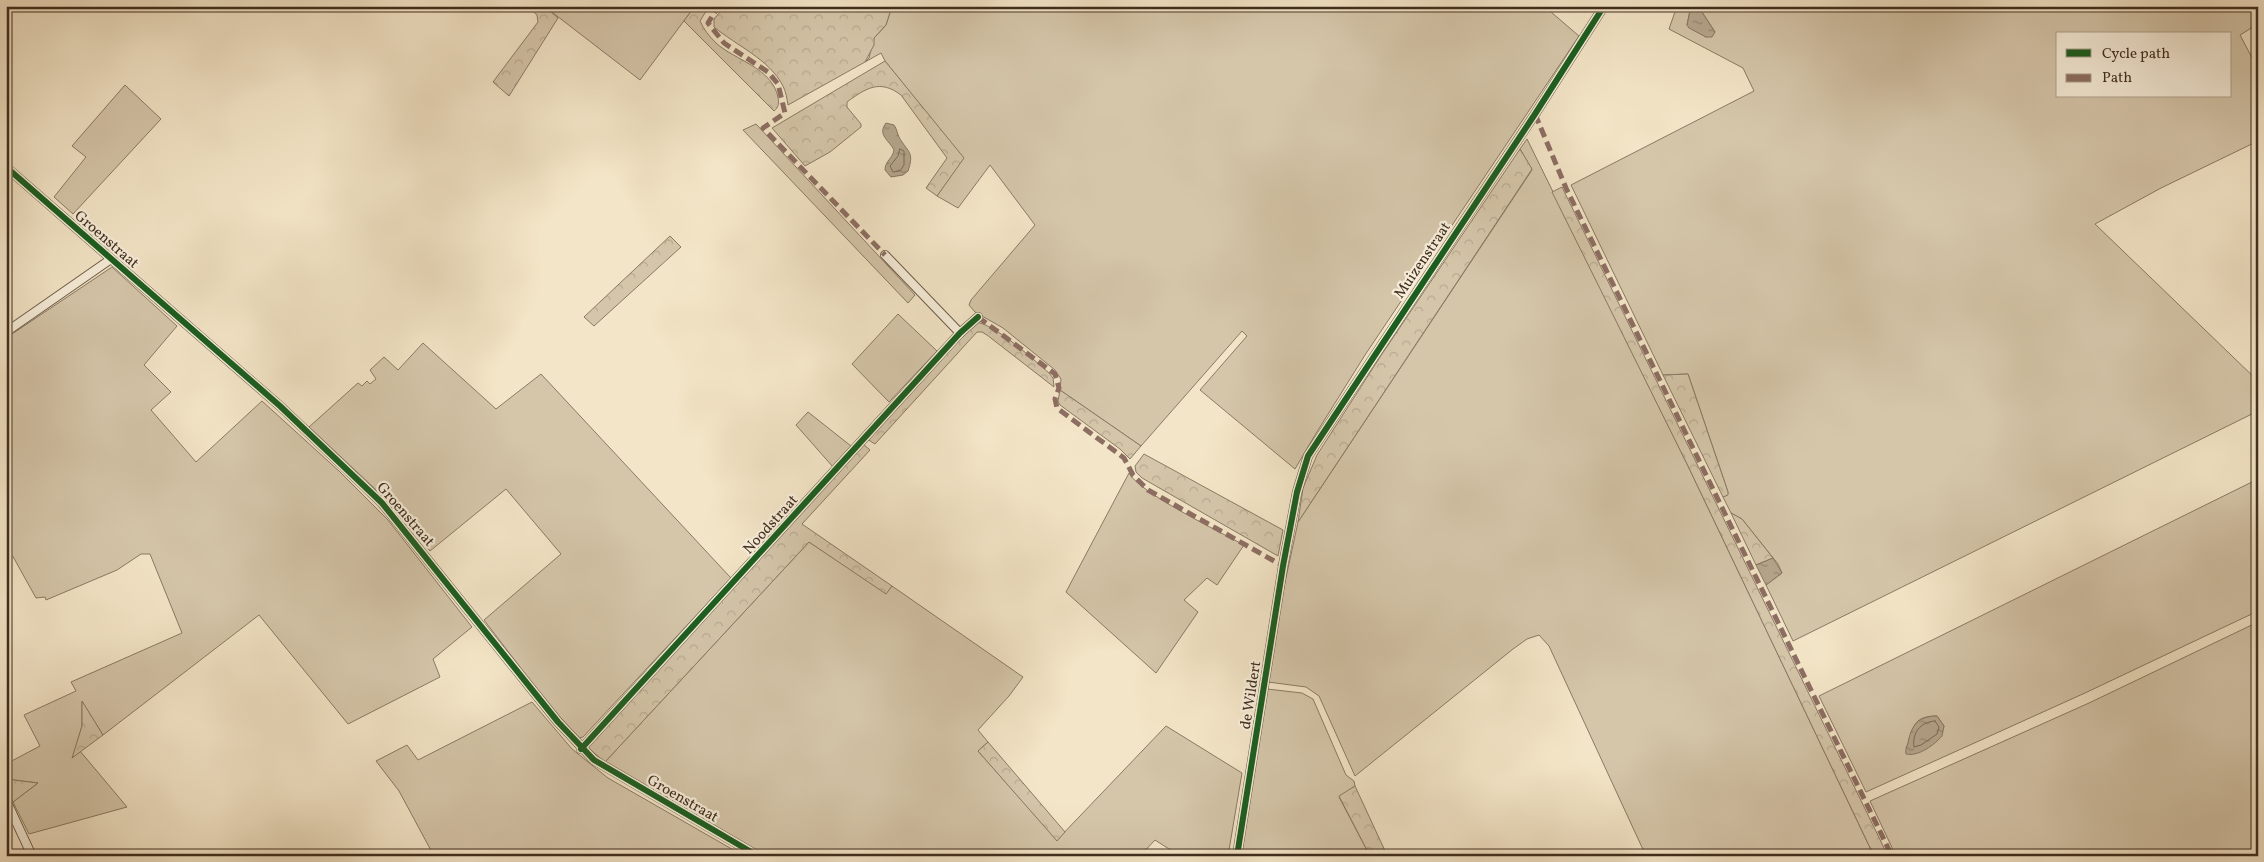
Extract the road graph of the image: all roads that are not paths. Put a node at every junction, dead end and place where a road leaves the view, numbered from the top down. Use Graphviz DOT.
graph roads {
  1 [pos="1604,6"];
  2 [pos="6,167"];
  3 [pos="885,255"];
  4 [pos="111,259"];
  5 [pos="978,317"];
  6 [pos="6,332"];
  7 [pos="960,333"];
  8 [pos="1288,539"];
  9 [pos="581,749"];
  10 [pos="6,800"];
  11 [pos="32,856"];
  12 [pos="758,856"];
  13 [pos="1237,856"];
  1 -- 8 [label="street, Muizenstraat"];
  2 -- 4 [label="street, Groenstraat"];
  3 -- 7 [label="street"];
  4 -- 6 [label="street"];
  4 -- 9 [label="street, Groenstraat"];
  5 -- 7 [label="street, Noodstraat"];
  7 -- 9 [label="street, Noodstraat"];
  8 -- 13 [label="street, de Wildert"];
  9 -- 12 [label="street, Groenstraat"];
  10 -- 11 [label="street"];
}
